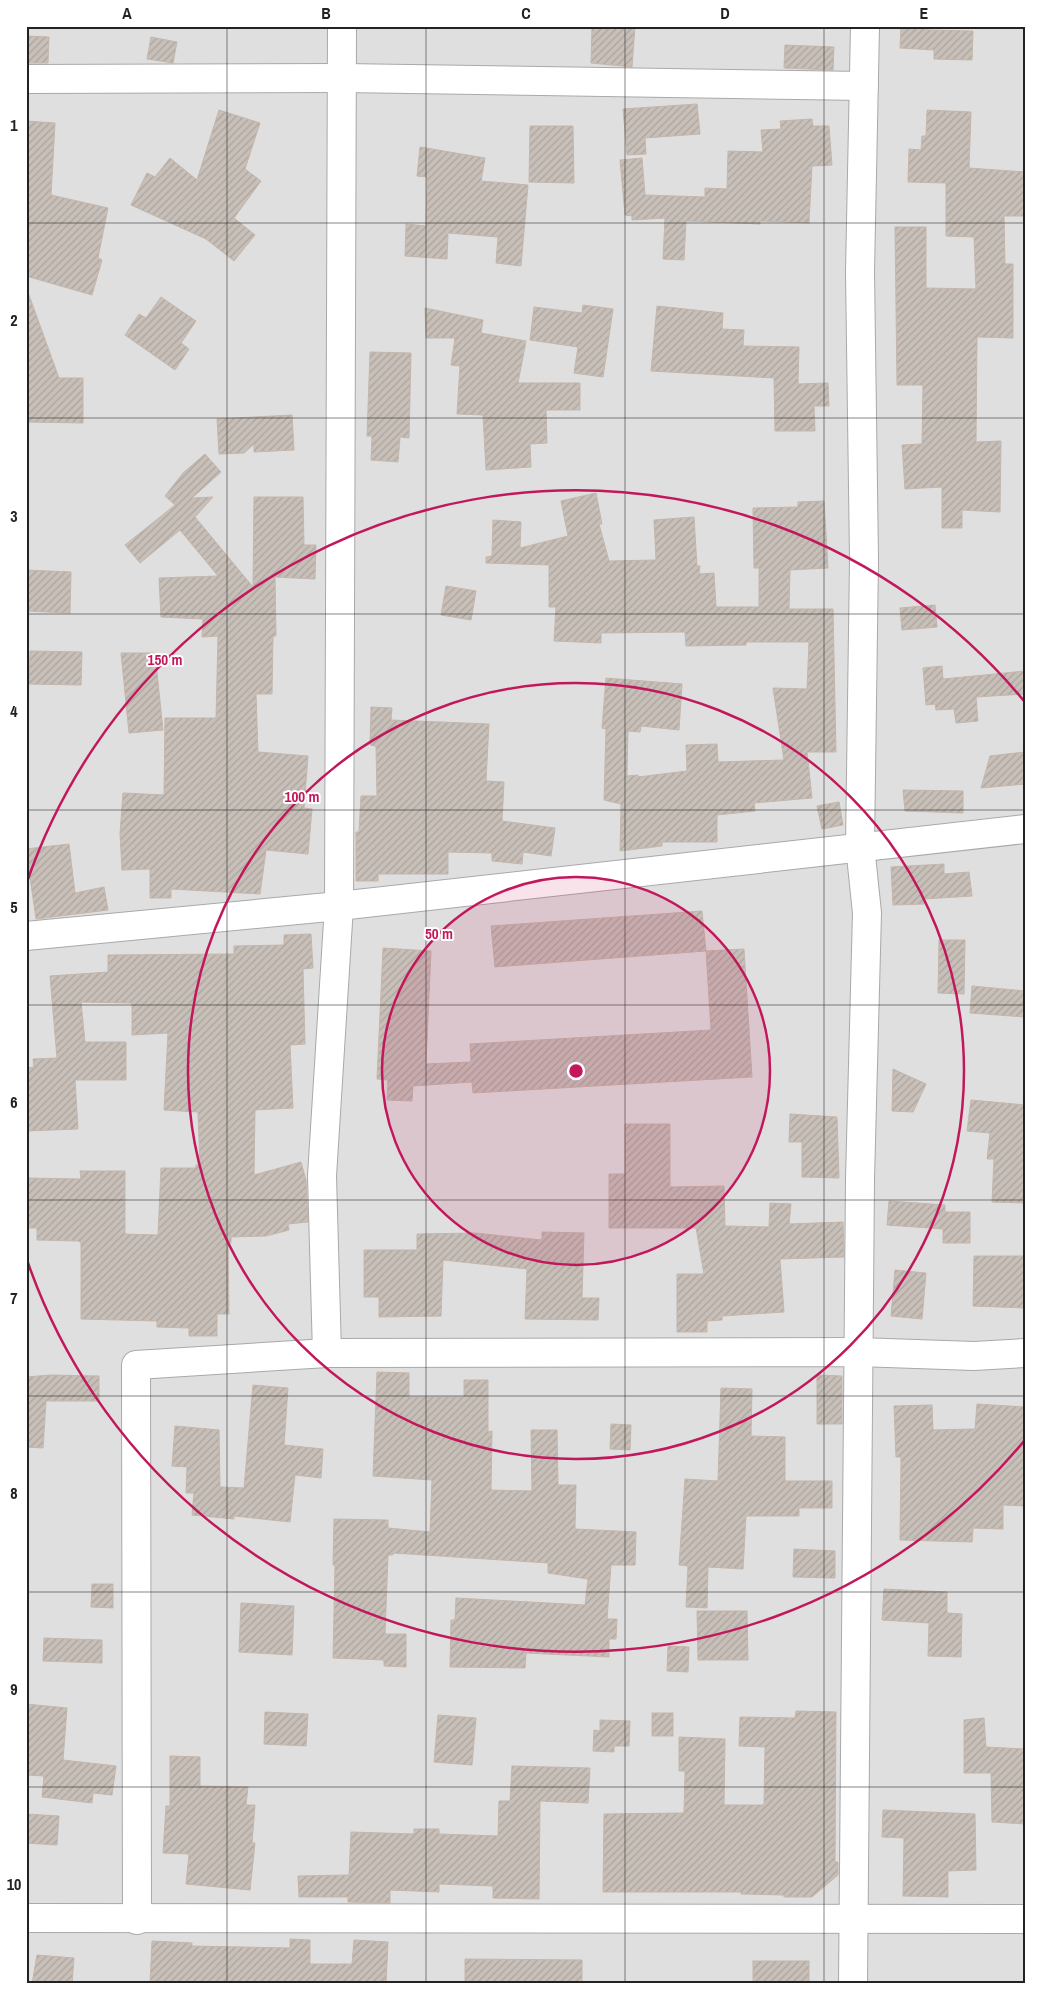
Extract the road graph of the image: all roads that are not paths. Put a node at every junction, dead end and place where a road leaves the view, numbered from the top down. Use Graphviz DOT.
graph roads {
  1 [pos="342,26"];
  2 [pos="865,26"];
  3 [pos="342,78"];
  4 [pos="26,79"];
  5 [pos="864,86"];
  6 [pos="1025,829"];
  7 [pos="860,846"];
  8 [pos="339,906"];
  9 [pos="26,936"];
  10 [pos="327,1352"];
  11 [pos="858,1352"];
  12 [pos="1025,1353"];
  13 [pos="26,1918"];
  14 [pos="854,1918"];
  15 [pos="1025,1918"];
  16 [pos="137,1920"];
  17 [pos="853,1984"];
  1 -- 3 [label="street"];
  2 -- 5 [label="street"];
  3 -- 4 [label="street"];
  3 -- 5 [label="street"];
  3 -- 8 [label="street"];
  5 -- 7 [label="street"];
  6 -- 7 [label="street"];
  7 -- 8 [label="street"];
  7 -- 11 [label="street"];
  8 -- 9 [label="street"];
  8 -- 10 [label="street"];
  10 -- 11 [label="street"];
  10 -- 16 [label="street"];
  11 -- 12 [label="street"];
  11 -- 14 [label="street"];
  13 -- 16 [label="street"];
  14 -- 15 [label="street"];
  14 -- 16 [label="street"];
  14 -- 17 [label="street"];
}
